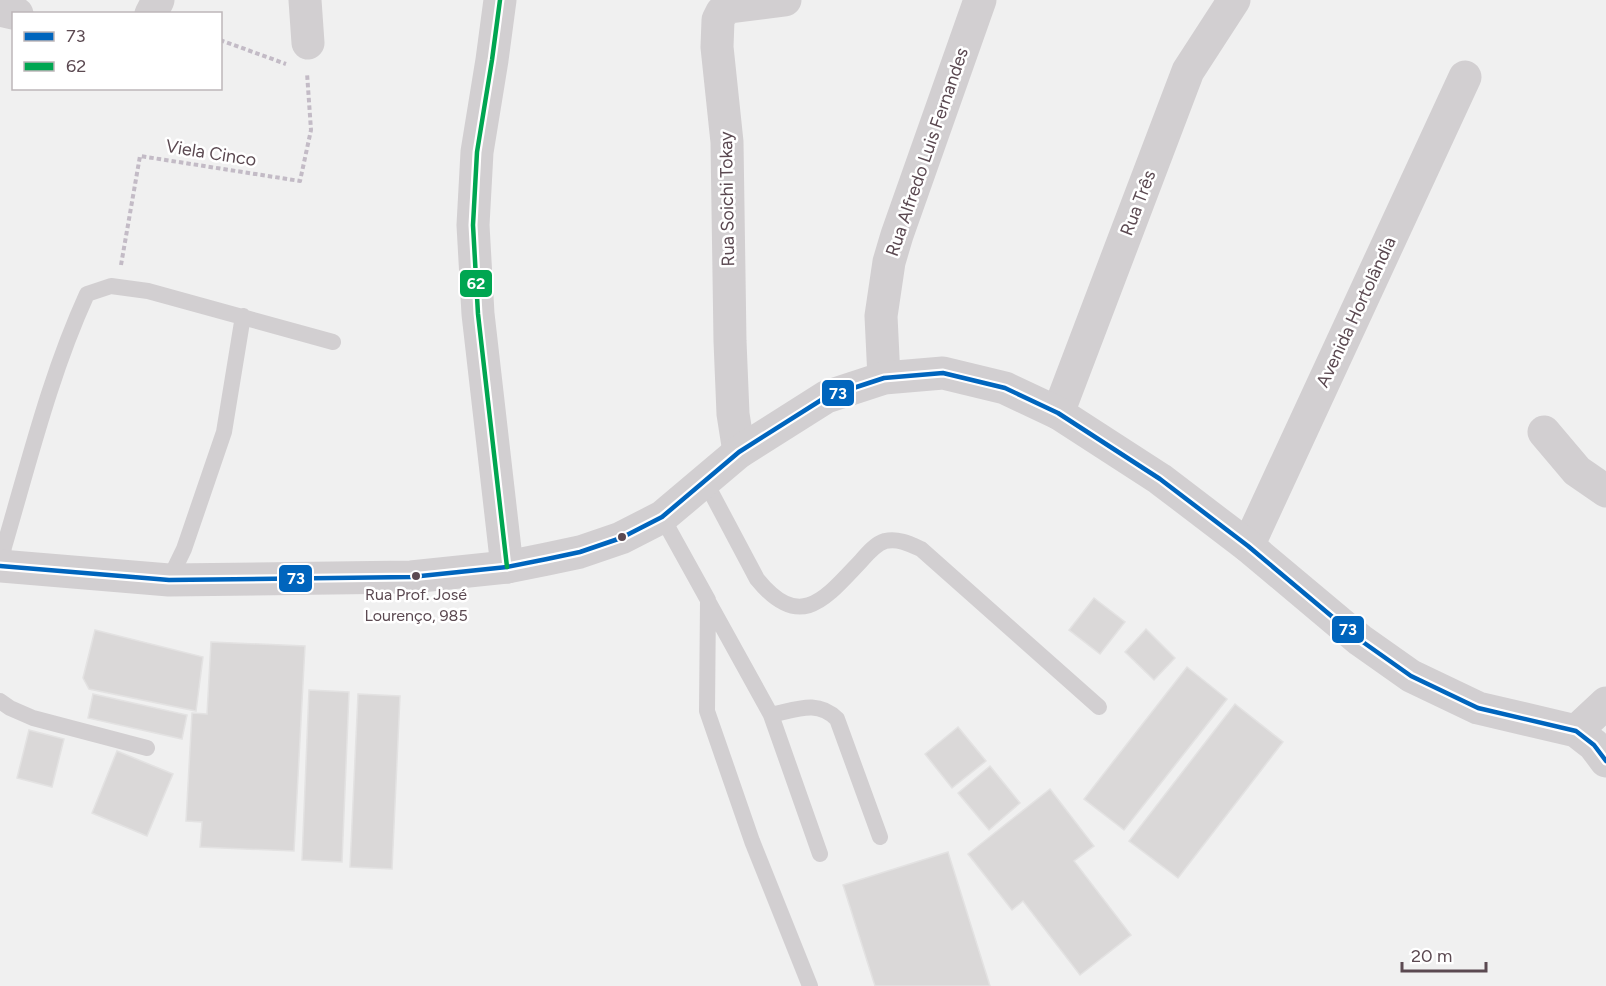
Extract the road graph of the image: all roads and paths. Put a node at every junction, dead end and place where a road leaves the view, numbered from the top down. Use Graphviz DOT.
graph roads {
  1 [pos="305,0"];
  2 [pos="500,0"];
  3 [pos="785,0"];
  4 [pos="980,0"];
  5 [pos="1234,0"];
  6 [pos="222,40"];
  7 [pos="308,58"];
  8 [pos="1465,77"];
  9 [pos="117,286"];
  10 [pos="243,316"];
  11 [pos="333,342"];
  12 [pos="884,378"];
  13 [pos="1058,413"];
  14 [pos="1544,432"];
  15 [pos="739,452"];
  16 [pos="705,481"];
  17 [pos="1606,491"];
  18 [pos="662,517"];
  19 [pos="1248,546"];
  20 [pos="1,567"];
  21 [pos="507,567"];
  22 [pos="170,580"];
  23 [pos="708,600"];
  24 [pos="0,701"];
  25 [pos="1606,702"];
  26 [pos="1099,707"];
  27 [pos="771,715"];
  28 [pos="1576,731"];
  29 [pos="147,748"];
  30 [pos="1606,761"];
  31 [pos="880,837"];
  32 [pos="820,854"];
  33 [pos="810,986"];
  1 -- 7 [label="street"];
  2 -- 21 [label="street"];
  3 -- 15 [label="street, Rua Soichi Tokay"];
  4 -- 12 [label="street, Rua Alfredo Luis Fernandes"];
  5 -- 13 [label="street, Rua Três"];
  6 -- 7 [label="path"];
  7 -- 9 [label="path, Viela Cinco"];
  8 -- 19 [label="street, Avenida Hortolândia"];
  9 -- 10 [label="lane"];
  9 -- 20 [label="lane"];
  10 -- 11 [label="lane"];
  10 -- 22 [label="lane"];
  12 -- 13 [label="street"];
  12 -- 15 [label="street"];
  13 -- 19 [label="street"];
  14 -- 17 [label="street"];
  15 -- 16 [label="street"];
  16 -- 18 [label="street"];
  16 -- 26 [label="lane"];
  18 -- 21 [label="street"];
  18 -- 23 [label="lane"];
  19 -- 28 [label="street"];
  20 -- 22 [label="street"];
  21 -- 22 [label="street"];
  23 -- 27 [label="lane"];
  23 -- 33 [label="lane"];
  24 -- 29 [label="lane"];
  25 -- 28 [label="street"];
  27 -- 31 [label="lane"];
  27 -- 32 [label="lane"];
  28 -- 30 [label="street"];
}
